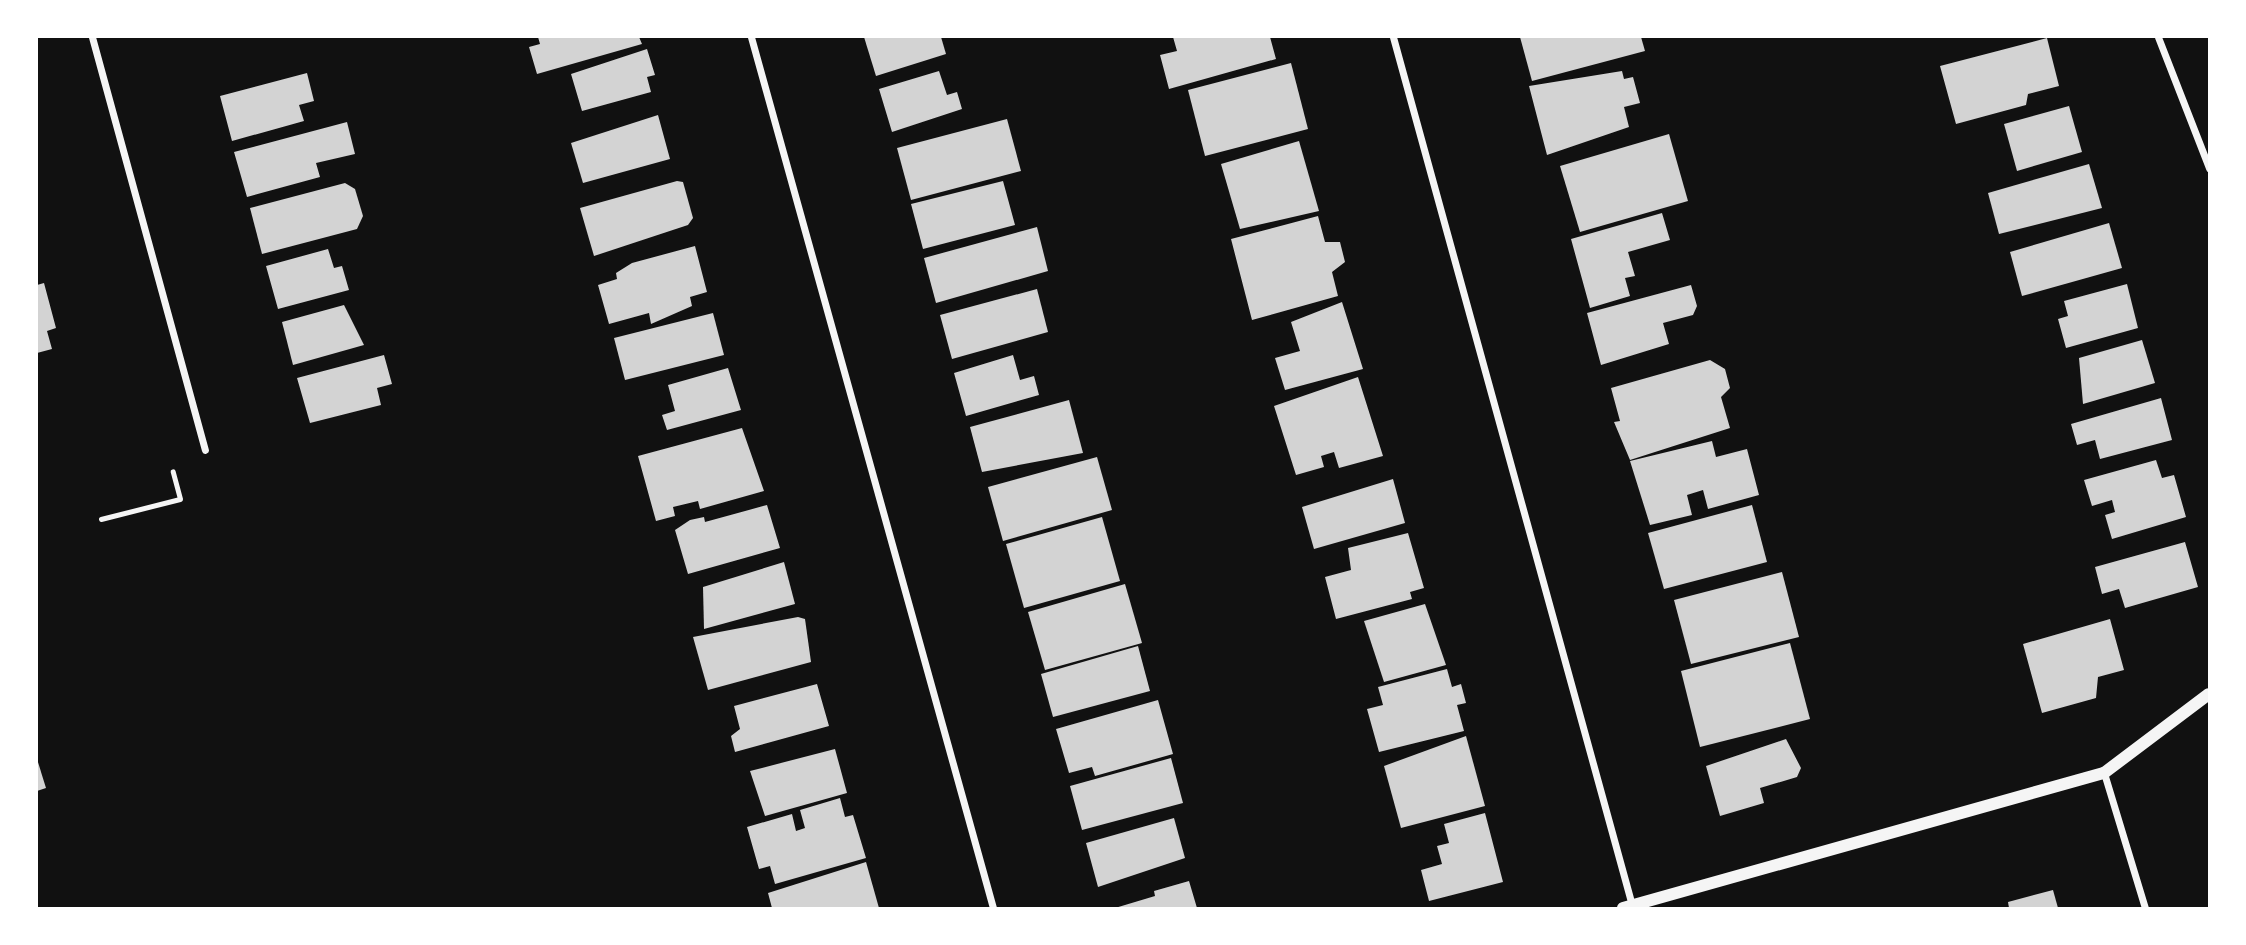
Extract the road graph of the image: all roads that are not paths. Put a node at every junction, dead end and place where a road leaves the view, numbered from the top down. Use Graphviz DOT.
graph roads {
  1 [pos="92,37"];
  2 [pos="751,37"];
  3 [pos="1393,37"];
  4 [pos="2158,37"];
  5 [pos="2209,168"];
  6 [pos="205,450"];
  7 [pos="2209,694"];
  8 [pos="2104,774"];
  9 [pos="1628,907"];
  10 [pos="993,908"];
  11 [pos="2145,908"];
  1 -- 6 [label="street"];
  2 -- 10 [label="street"];
  3 -- 9 [label="street"];
  4 -- 5 [label="street"];
  7 -- 8 [label="street"];
  8 -- 9 [label="street"];
  8 -- 11 [label="street"];
}
